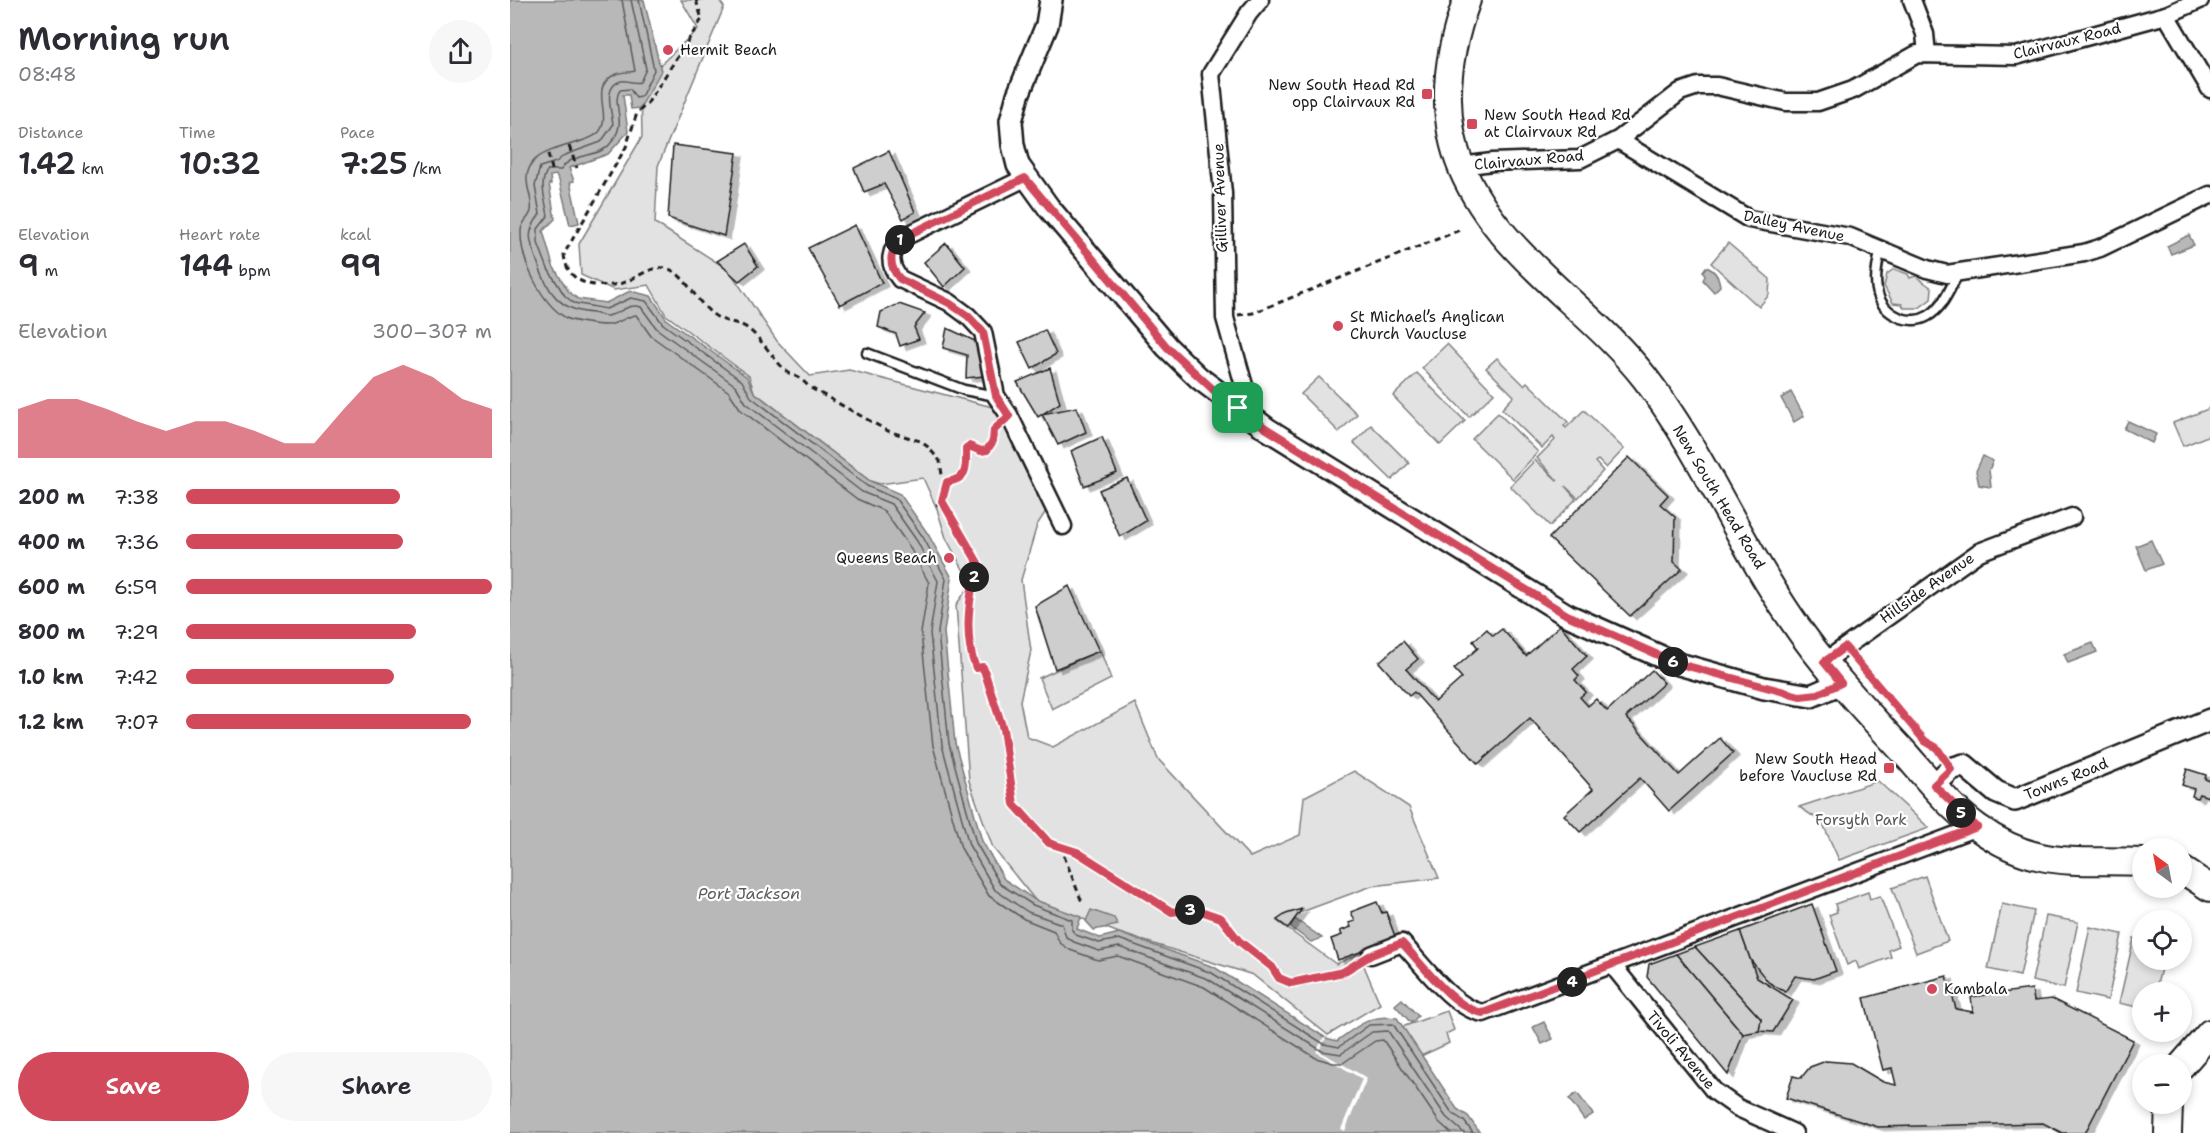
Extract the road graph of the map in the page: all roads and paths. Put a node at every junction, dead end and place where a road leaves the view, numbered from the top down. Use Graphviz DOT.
graph roads {
  1 [pos="696,0"];
  2 [pos="1051,0"];
  3 [pos="1260,0"];
  4 [pos="1467,0"];
  5 [pos="1912,0"];
  6 [pos="2200,0"];
  7 [pos="2166,15"];
  8 [pos="1927,54"];
  9 [pos="2210,89"];
  10 [pos="1618,140"];
  11 [pos="569,146"];
  12 [pos="548,154"];
  13 [pos="1461,166"];
  14 [pos="577,168"];
  15 [pos="553,173"];
  16 [pos="1025,178"];
  17 [pos="2210,195"];
  18 [pos="1460,230"];
  19 [pos="1881,249"];
  20 [pos="1958,274"];
  21 [pos="1225,318"];
  22 [pos="867,353"];
  23 [pos="996,396"];
  24 [pos="1238,408"];
  25 [pos="1009,416"];
  26 [pos="947,482"];
  27 [pos="943,502"];
  28 [pos="936,505"];
  29 [pos="2072,517"];
  30 [pos="1063,526"];
  31 [pos="1845,647"];
  32 [pos="1824,662"];
  33 [pos="1841,683"];
  34 [pos="2210,720"];
  35 [pos="1942,777"];
  36 [pos="1977,827"];
  37 [pos="1060,846"];
  38 [pos="2132,862"];
  39 [pos="2192,876"];
  40 [pos="2210,888"];
  41 [pos="1082,902"];
  42 [pos="1371,955"];
  43 [pos="1613,966"];
  44 [pos="2210,1034"];
  45 [pos="2192,1054"];
  46 [pos="2169,1114"];
  47 [pos="1794,1133"];
  48 [pos="2169,1133"];
  1 -- 26 [label="path"];
  2 -- 16 [label="street"];
  3 -- 21 [label="street, Gilliver Avenue"];
  4 -- 13 [label="main road, New South Head Road"];
  5 -- 8 [label="street"];
  6 -- 7 [label="street, Clairvaux Road"];
  7 -- 8 [label="street, Clairvaux Road"];
  7 -- 9 [label="street"];
  8 -- 10 [label="street, Clairvaux Road"];
  10 -- 13 [label="street, Clairvaux Road"];
  10 -- 19 [label="street, Dalley Avenue"];
  11 -- 14 [label="path"];
  12 -- 15 [label="path"];
  13 -- 32 [label="main road, New South Head Road"];
  16 -- 23 [label="street"];
  16 -- 24 [label="street"];
  17 -- 20 [label="street, Dalley Avenue"];
  18 -- 21 [label="path"];
  19 -- 20 [label="street, Dalley Avenue"];
  19 -- 20 [label="lane"];
  21 -- 24 [label="street, Gilliver Avenue"];
  22 -- 23 [label="lane"];
  23 -- 25 [label="street"];
  24 -- 33 [label="street"];
  25 -- 26 [label="path"];
  25 -- 30 [label="street"];
  26 -- 27 [label="path"];
  27 -- 28 [label="path"];
  27 -- 37 [label="path"];
  29 -- 31 [label="street, Hillside Avenue"];
  31 -- 32 [label="street, Hillside Avenue"];
  31 -- 35 [label="path"];
  32 -- 33 [label="main road, New South Head Road"];
  33 -- 35 [label="main road, New South Head Road"];
  34 -- 35 [label="street, Towns Road"];
  35 -- 36 [label="main road, New South Head Road"];
  36 -- 38 [label="main road, New South Head Road"];
  36 -- 43 [label="street"];
  37 -- 41 [label="path"];
  37 -- 42 [label="path"];
  39 -- 40 [label="main road"];
  42 -- 43 [label="street"];
  43 -- 47 [label="street, Tivoli Avenue"];
  44 -- 45 [label="main road"];
  46 -- 48 [label="main road"];
}
